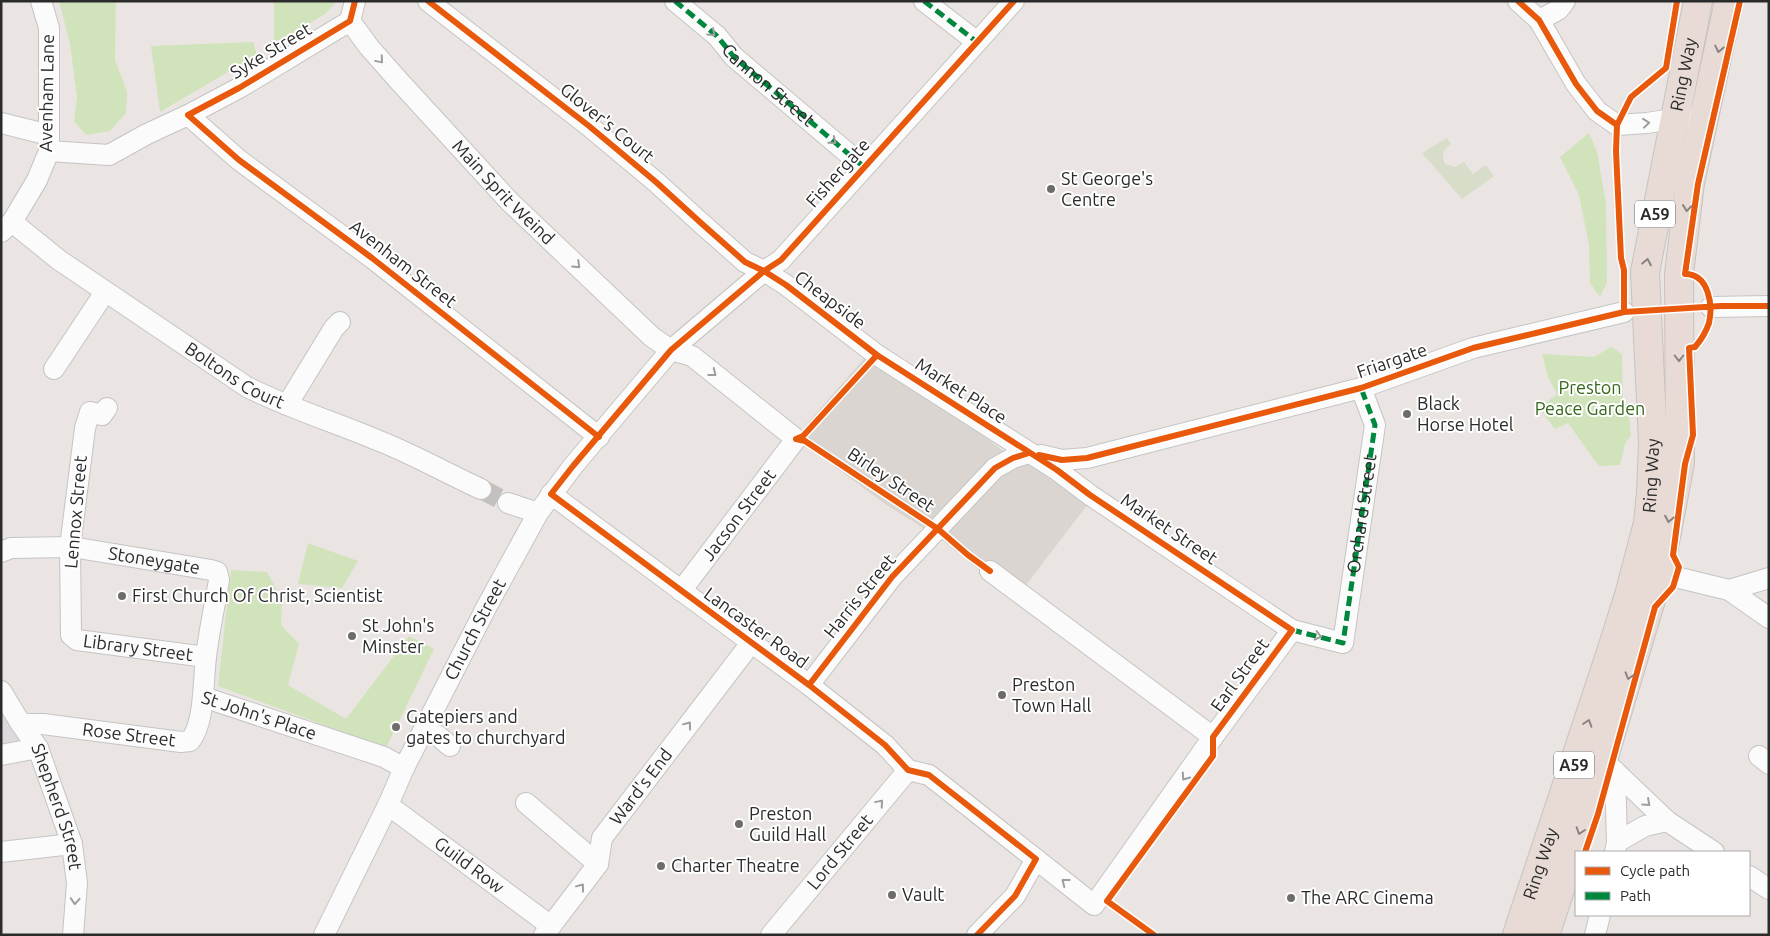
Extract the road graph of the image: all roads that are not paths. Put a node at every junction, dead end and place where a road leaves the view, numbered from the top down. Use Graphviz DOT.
graph roads {
  1 [pos="41,1"];
  2 [pos="355,1"];
  3 [pos="428,1"];
  4 [pos="675,1"];
  5 [pos="924,1"];
  6 [pos="1014,1"];
  7 [pos="1518,1"];
  8 [pos="1565,1"];
  9 [pos="1698,1"];
  10 [pos="1729,1"];
  11 [pos="1538,20"];
  12 [pos="350,21"];
  13 [pos="970,37"];
  14 [pos="188,115"];
  15 [pos="1705,116"];
  16 [pos="1674,118"];
  17 [pos="1,123"];
  18 [pos="49,143"];
  19 [pos="864,167"];
  20 [pos="7,227"];
  21 [pos="764,271"];
  22 [pos="105,292"];
  23 [pos="1769,306"];
  24 [pos="1712,307"];
  25 [pos="1624,312"];
  26 [pos="340,322"];
  27 [pos="671,350"];
  28 [pos="877,355"];
  29 [pos="54,369"];
  30 [pos="1361,388"];
  31 [pos="287,404"];
  32 [pos="107,408"];
  33 [pos="599,437"];
  34 [pos="1029,453"];
  35 [pos="481,489"];
  36 [pos="551,494"];
  37 [pos="508,503"];
  38 [pos="538,513"];
  39 [pos="70,547"];
  40 [pos="1,552"];
  41 [pos="990,571"];
  42 [pos="217,572"];
  43 [pos="1659,573"];
  44 [pos="1769,578"];
  45 [pos="1729,590"];
  46 [pos="681,591"];
  47 [pos="1769,618"];
  48 [pos="1292,630"];
  49 [pos="71,635"];
  50 [pos="751,643"];
  51 [pos="1343,643"];
  52 [pos="206,657"];
  53 [pos="809,685"];
  54 [pos="1,691"];
  55 [pos="203,697"];
  56 [pos="21,724"];
  57 [pos="426,726"];
  58 [pos="1213,738"];
  59 [pos="450,746"];
  60 [pos="38,748"];
  61 [pos="1,755"];
  62 [pos="1609,766"];
  63 [pos="404,768"];
  64 [pos="908,770"];
  65 [pos="526,803"];
  66 [pos="388,805"];
  67 [pos="1667,821"];
  68 [pos="72,844"];
  69 [pos="1616,847"];
  70 [pos="1577,851"];
  71 [pos="1712,851"];
  72 [pos="1,852"];
  73 [pos="1575,856"];
  74 [pos="1036,859"];
  75 [pos="598,864"];
  76 [pos="1750,877"];
  77 [pos="1769,889"];
  78 [pos="1600,916"];
  79 [pos="547,930"];
  80 [pos="73,935"];
  81 [pos="324,935"];
  82 [pos="771,935"];
  83 [pos="977,935"];
  84 [pos="1517,935"];
  85 [pos="1545,935"];
  86 [pos="1596,935"];
  1 -- 18 [label="street, Avenham Lane"];
  2 -- 12 [label="street"];
  3 -- 21 [label="street, Glover's Court"];
  4 -- 19 [label="street, Cannon Street, one-way"];
  5 -- 13 [label="street"];
  6 -- 13 [label="street, Fishergate"];
  7 -- 11 [label="street"];
  8 -- 11 [label="street"];
  9 -- 16 [label="highway, Ring Way / A59"];
  10 -- 15 [label="highway, Ring Way / A59, one-way"];
  11 -- 16 [label="street, one-way"];
  12 -- 14 [label="street, Syke Street"];
  12 -- 27 [label="street, Main Sprit Weind, one-way"];
  13 -- 19 [label="street, Fishergate"];
  14 -- 18 [label="street, Syke Street"];
  14 -- 33 [label="street, Avenham Street"];
  15 -- 16 [label="street"];
  15 -- 43 [label="highway, Ring Way / A59, one-way"];
  84 -- 16 [label="highway, Ring Way / A59, one-way"];
  17 -- 18 [label="street, Syke Street"];
  18 -- 20 [label="street, Avenham Lane"];
  19 -- 21 [label="street, Fishergate"];
  20 -- 22 [label="street, Boltons Court"];
  21 -- 27 [label="street, Fishergate"];
  21 -- 28 [label="street, Cheapside"];
  22 -- 29 [label="street"];
  22 -- 31 [label="street, Boltons Court"];
  23 -- 24 [label="street"];
  25 -- 30 [label="street, Friargate"];
  26 -- 31 [label="street"];
  27 -- 33 [label="street, Church Street"];
  27 -- 46 [label="street, Jacson Street, one-way"];
  28 -- 34 [label="street, Market Place"];
  30 -- 34 [label="street, Friargate"];
  30 -- 51 [label="street, Orchard Street"];
  31 -- 35 [label="street, Boltons Court"];
  32 -- 39 [label="street, Lennox Street"];
  33 -- 36 [label="street, Church Street"];
  34 -- 48 [label="street, Market Street"];
  34 -- 53 [label="street, Harris Street"];
  36 -- 38 [label="street, Church Street"];
  36 -- 46 [label="street, Lancaster Road"];
  37 -- 38 [label="street"];
  38 -- 57 [label="street, Church Street"];
  39 -- 40 [label="street, Stoneygate"];
  39 -- 42 [label="street, Stoneygate"];
  39 -- 49 [label="street, Lennox Street"];
  41 -- 58 [label="street"];
  42 -- 52 [label="street, St John's Place"];
  43 -- 45 [label="street"];
  43 -- 62 [label="highway, Ring Way / A59, one-way"];
  44 -- 45 [label="street"];
  45 -- 47 [label="street"];
  46 -- 50 [label="street, Lancaster Road"];
  48 -- 51 [label="street, Market Street, one-way"];
  48 -- 58 [label="street, Earl Street"];
  49 -- 52 [label="street, Library Street"];
  50 -- 53 [label="street, Lancaster Road"];
  75 -- 50 [label="street, Ward's End, one-way"];
  52 -- 55 [label="street, St John's Place"];
  53 -- 64 [label="street, Lancaster Road"];
  54 -- 56 [label="street, Shepherd Street"];
  55 -- 56 [label="street, Rose Street"];
  55 -- 63 [label="street, St John's Place"];
  56 -- 60 [label="street, Shepherd Street"];
  57 -- 59 [label="street"];
  57 -- 63 [label="street, Church Street"];
  58 -- 74 [label="street, Earl Street, one-way"];
  60 -- 61 [label="street"];
  60 -- 68 [label="street, Shepherd Street"];
  62 -- 67 [label="street, one-way"];
  62 -- 69 [label="street"];
  62 -- 70 [label="highway, Ring Way / A59, one-way"];
  63 -- 66 [label="street, Church Street"];
  64 -- 74 [label="street"];
  82 -- 64 [label="street, Lord Street, one-way"];
  65 -- 75 [label="street"];
  66 -- 79 [label="street, Guild Row"];
  66 -- 81 [label="street, Church Street"];
  67 -- 69 [label="street"];
  67 -- 71 [label="street"];
  68 -- 72 [label="street"];
  68 -- 80 [label="street, Shepherd Street, one-way"];
  73 -- 85 [label="highway, Ring Way / A59, one-way"];
  74 -- 83 [label="street"];
  79 -- 75 [label="street, Ward's End, one-way"];
  76 -- 77 [label="street"];
  78 -- 86 [label="street"];
}
